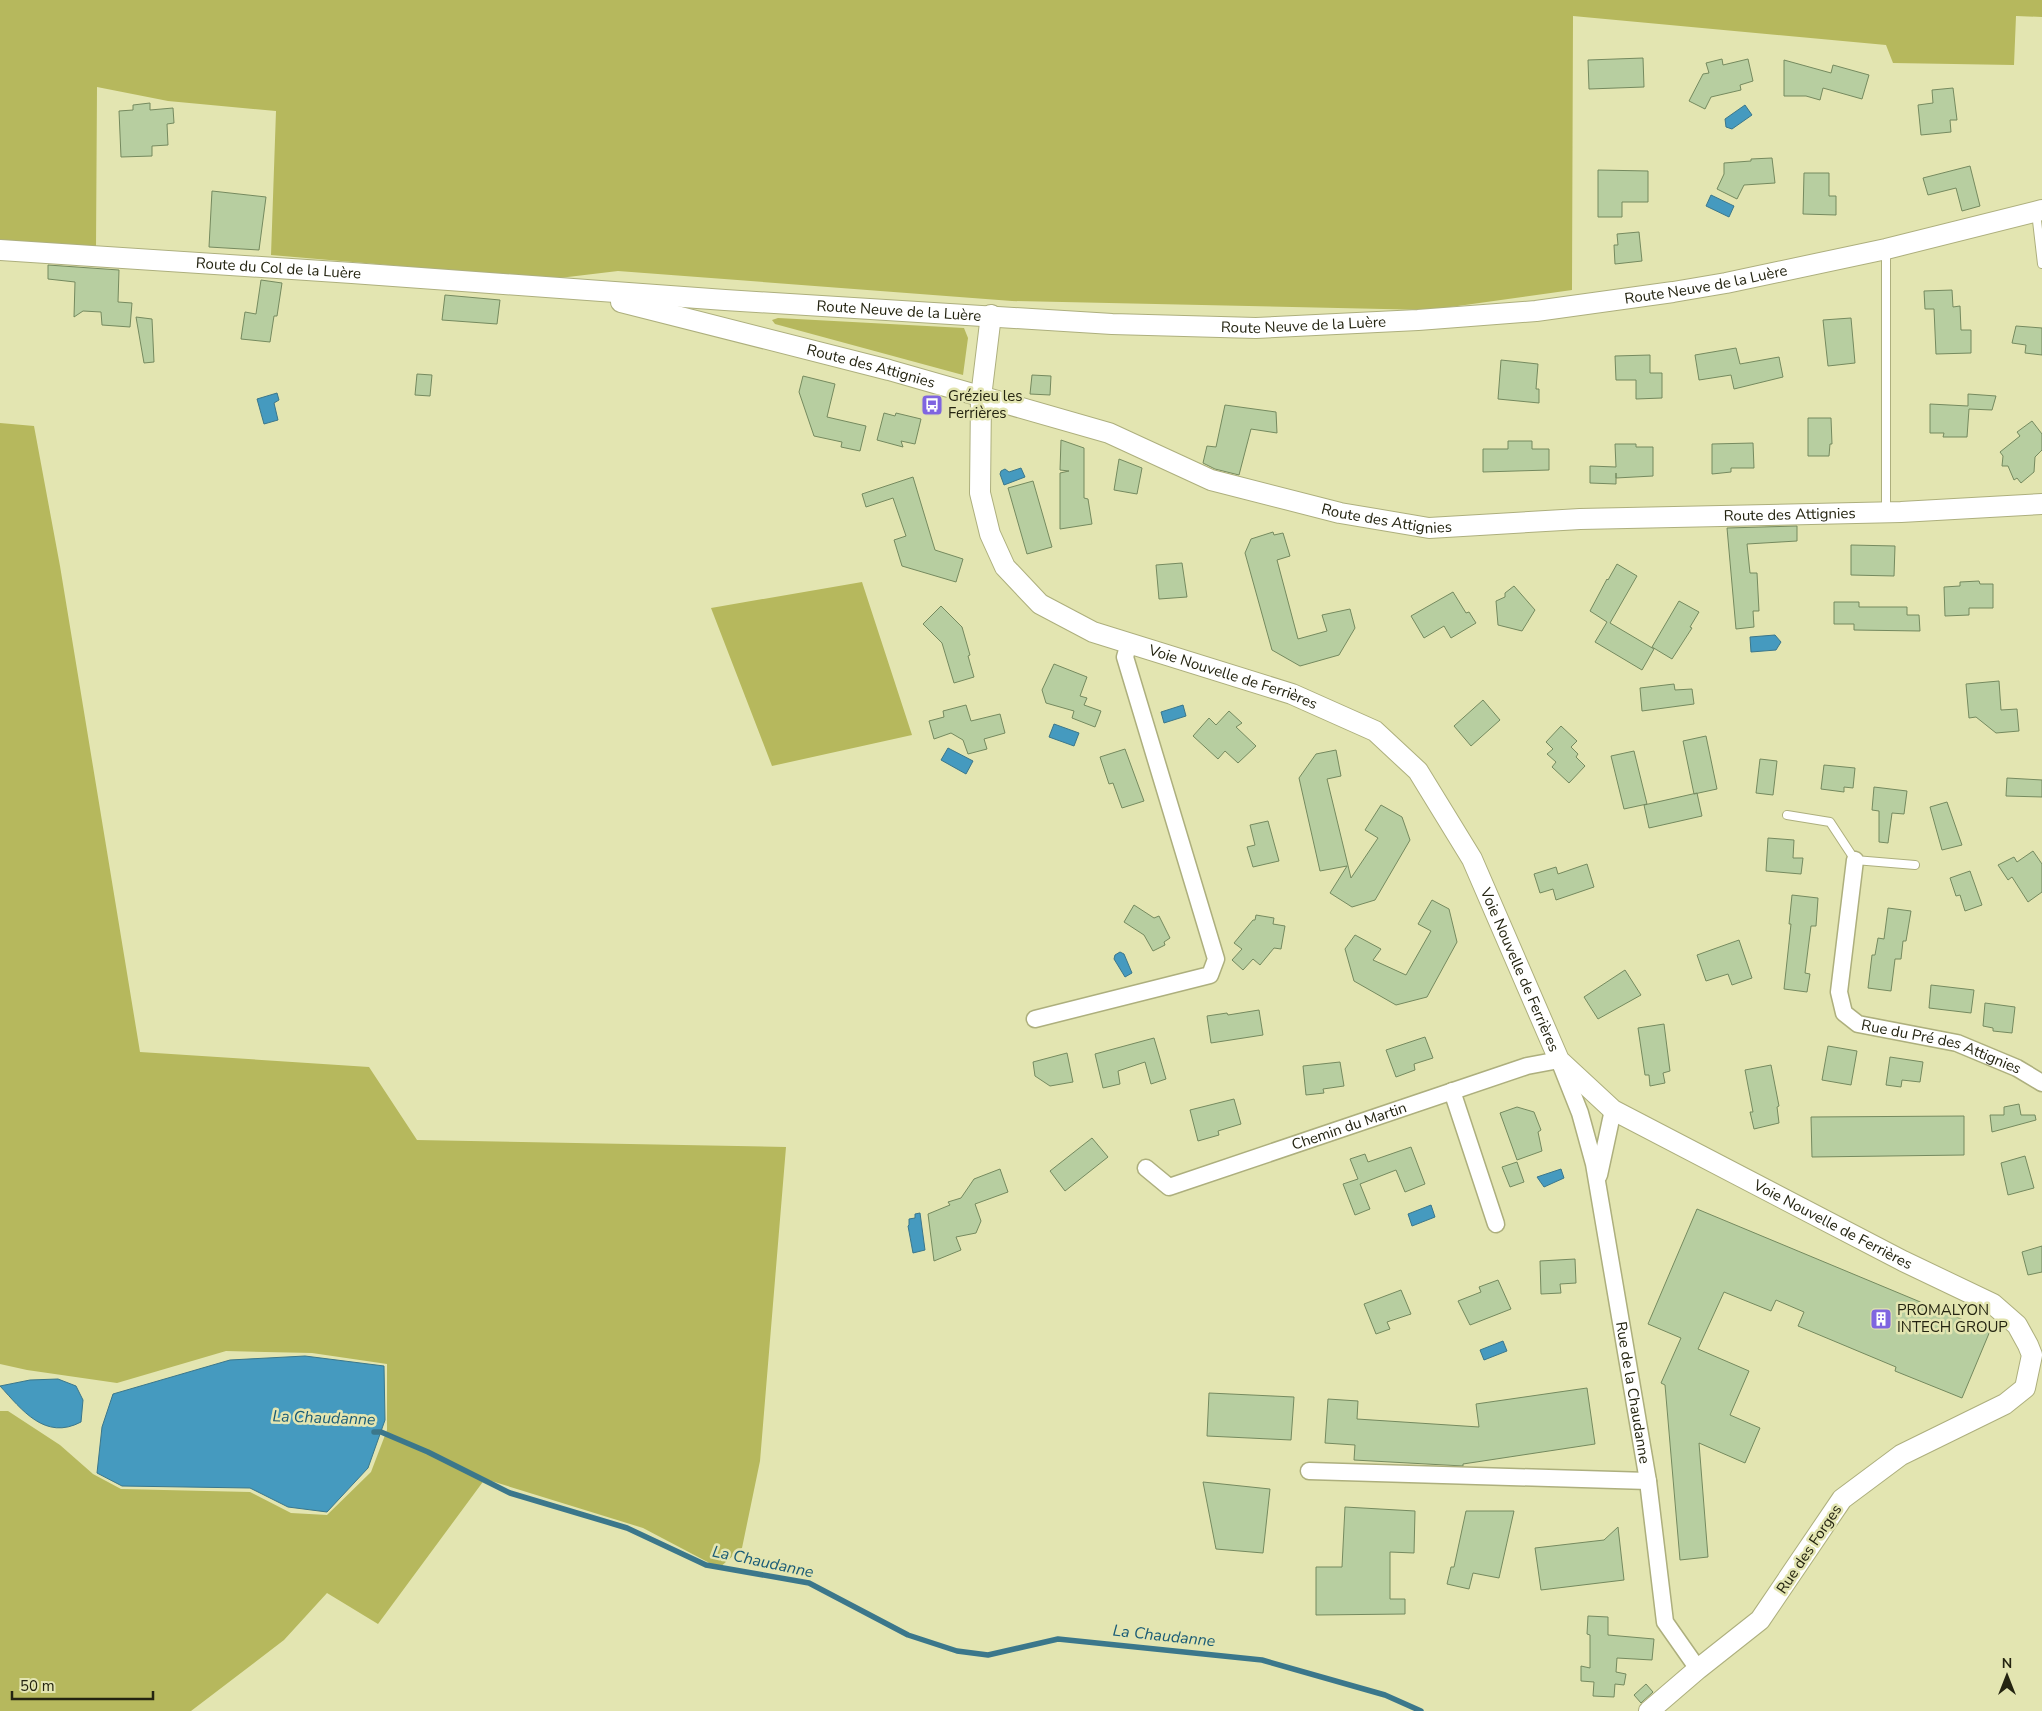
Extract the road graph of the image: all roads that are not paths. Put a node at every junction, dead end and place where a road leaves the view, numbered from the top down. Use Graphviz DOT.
graph roads {
  1 [pos="2039,211"];
  2 [pos="1886,249"];
  3 [pos="0,250"];
  4 [pos="2042,264"];
  5 [pos="555,287"];
  6 [pos="747,301"];
  7 [pos="990,315"];
  8 [pos="756,337"];
  9 [pos="981,397"];
  10 [pos="2042,504"];
  11 [pos="1886,513"];
  12 [pos="1129,643"];
  13 [pos="1788,815"];
  14 [pos="1855,860"];
  15 [pos="1915,865"];
  16 [pos="1034,1019"];
  17 [pos="1559,1060"];
  18 [pos="2042,1083"];
  19 [pos="1452,1090"];
  20 [pos="1613,1110"];
  21 [pos="1146,1168"];
  22 [pos="1597,1182"];
  23 [pos="1496,1224"];
  24 [pos="2037,1354"];
  25 [pos="1309,1471"];
  26 [pos="1648,1481"];
  27 [pos="1698,1669"];
  28 [pos="1649,1711"];
  1 -- 2 [label="street, Route Neuve de la Luère"];
  1 -- 4 [label="lane"];
  2 -- 7 [label="street, Route Neuve de la Luère"];
  2 -- 11 [label="lane"];
  3 -- 5 [label="street, Route du Col de la Luère"];
  5 -- 6 [label="street, Route Neuve de la Luère"];
  5 -- 8 [label="street, Route des Attignies"];
  6 -- 7 [label="street, Route Neuve de la Luère"];
  6 -- 8 [label="street"];
  7 -- 9 [label="street, Voie Nouvelle de Ferrières"];
  8 -- 9 [label="street, Route des Attignies"];
  9 -- 11 [label="street, Route des Attignies"];
  9 -- 12 [label="street, Voie Nouvelle de Ferrières"];
  10 -- 11 [label="street, Route des Attignies"];
  12 -- 16 [label="street, Voie Nouvelle de Ferrières"];
  12 -- 17 [label="street, Voie Nouvelle de Ferrières"];
  13 -- 14 [label="lane"];
  14 -- 15 [label="lane"];
  14 -- 18 [label="street, Rue du Pré des Attignies"];
  17 -- 19 [label="street, Chemin du Martin"];
  17 -- 20 [label="street, Voie Nouvelle de Ferrières"];
  17 -- 22 [label="street"];
  19 -- 21 [label="street, Chemin du Martin"];
  19 -- 23 [label="street"];
  20 -- 22 [label="street, Rue de la Chaudanne"];
  20 -- 24 [label="street, Voie Nouvelle de Ferrières"];
  22 -- 26 [label="street, Rue de la Chaudanne"];
  24 -- 27 [label="street, Rue des Forges"];
  25 -- 26 [label="street"];
  26 -- 27 [label="street, Rue de la Chaudanne"];
  27 -- 28 [label="street, Rue des Forges"];
}
